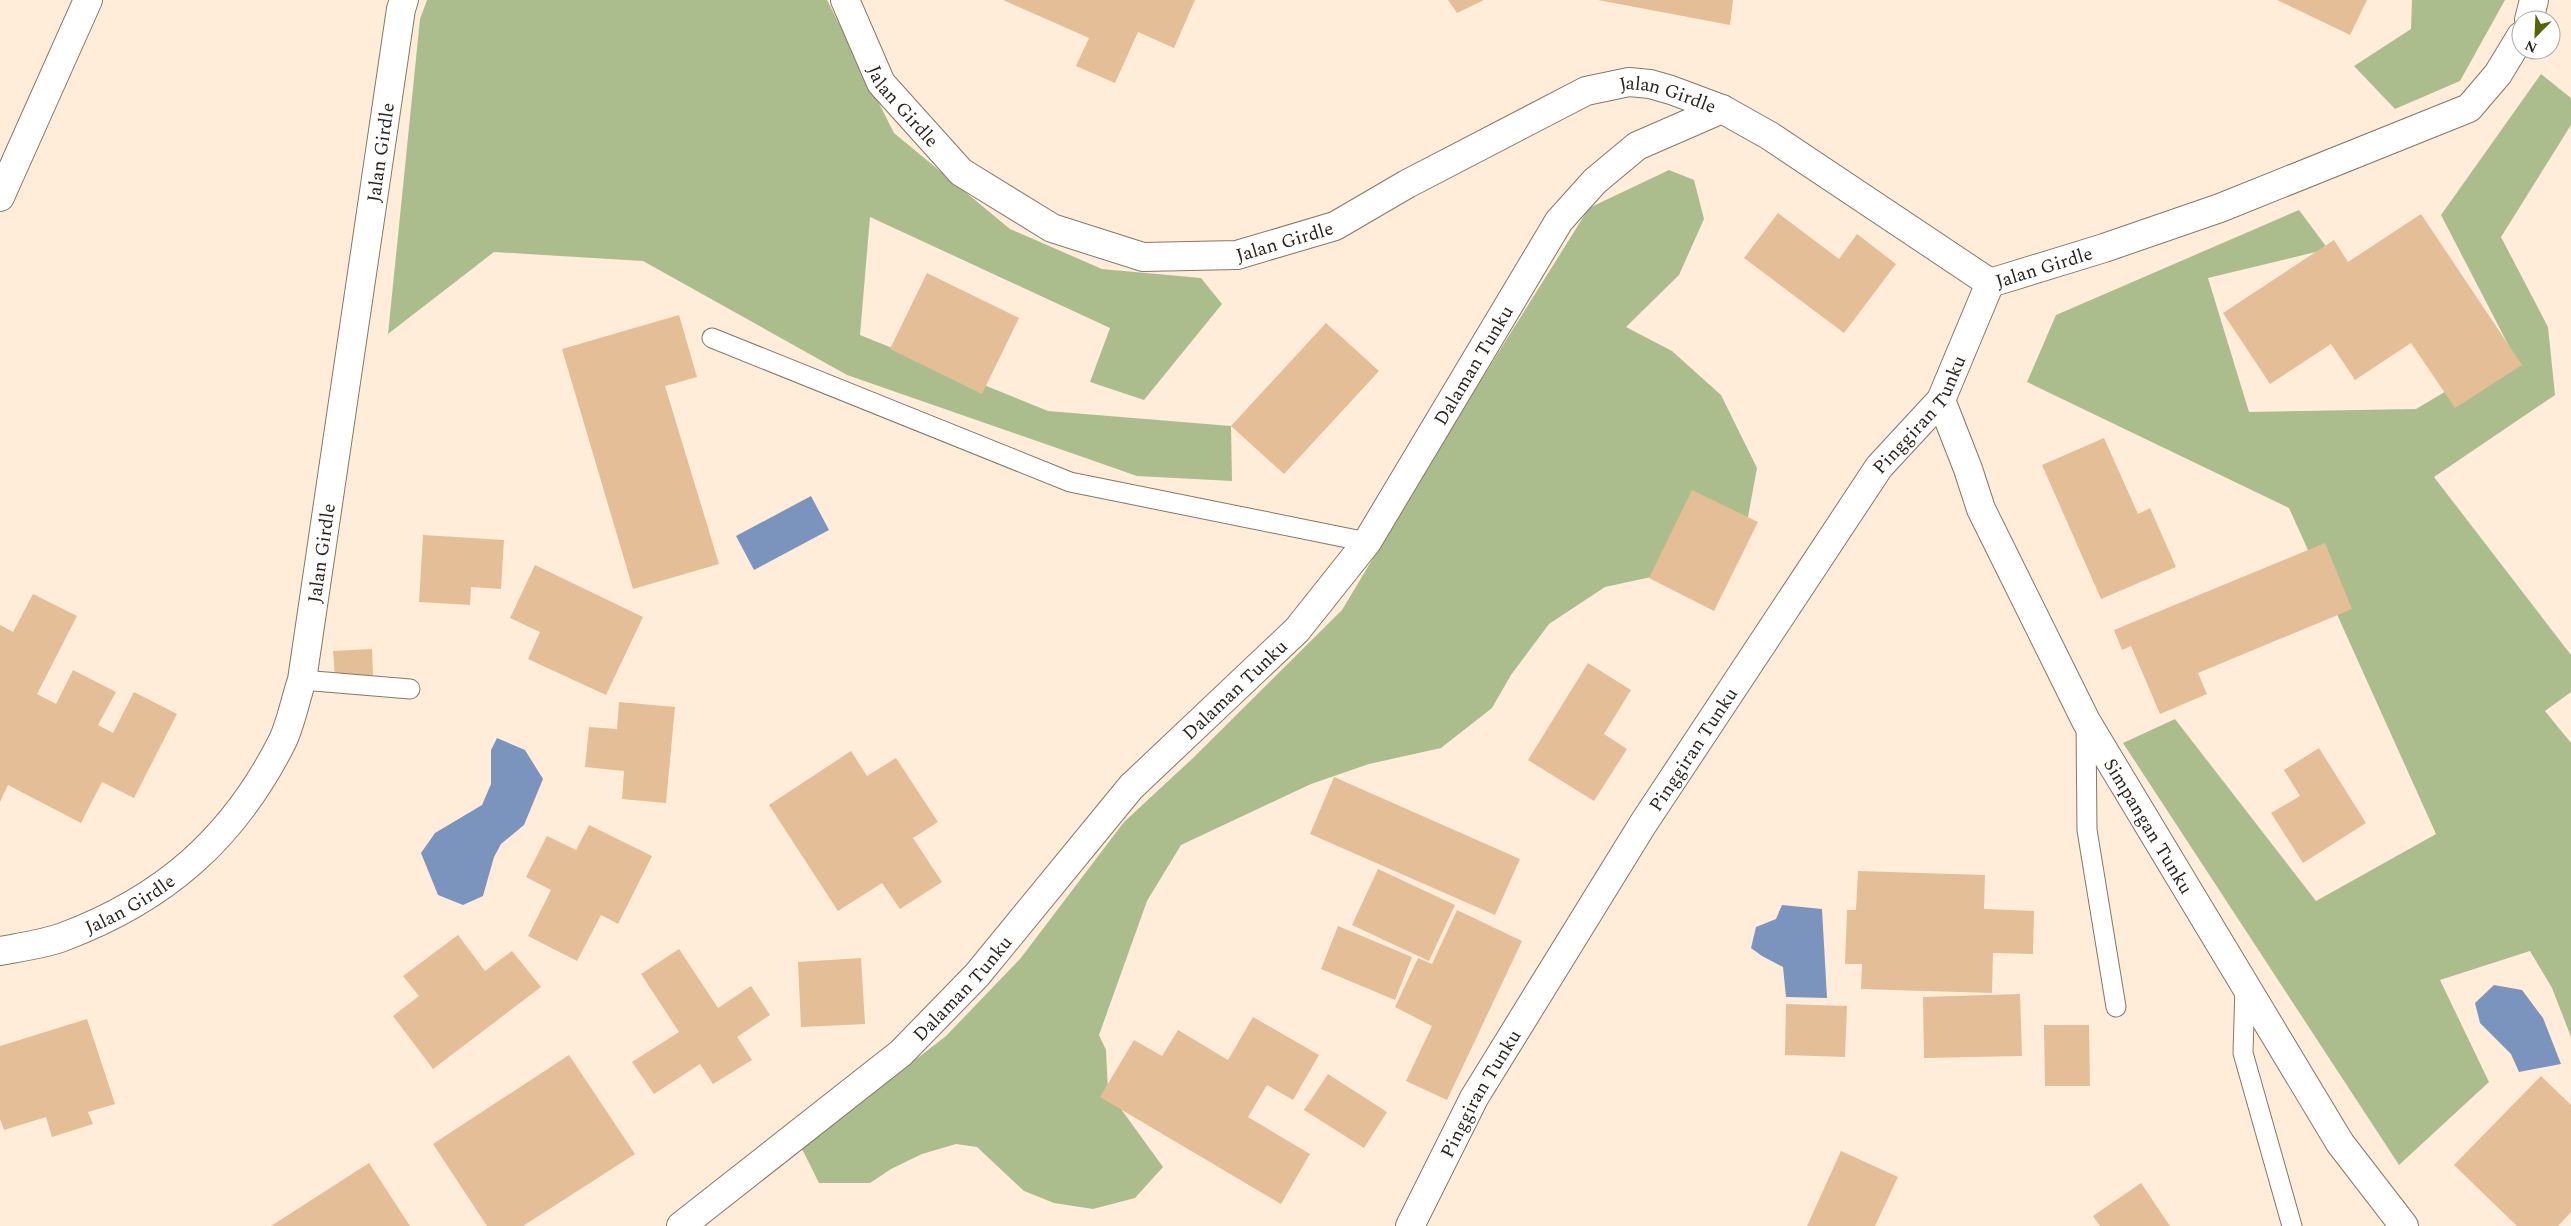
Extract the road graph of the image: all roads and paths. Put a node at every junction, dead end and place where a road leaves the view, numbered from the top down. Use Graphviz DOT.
graph roads {
  1 [pos="88,0"];
  2 [pos="404,0"];
  3 [pos="846,0"];
  4 [pos="2511,53"];
  5 [pos="1722,109"];
  6 [pos="0,197"];
  7 [pos="1990,283"];
  8 [pos="712,338"];
  9 [pos="1941,400"];
  10 [pos="1367,542"];
  11 [pos="302,680"];
  12 [pos="410,689"];
  13 [pos="2086,720"];
  14 [pos="0,951"];
  15 [pos="2246,985"];
  16 [pos="2116,1007"];
  17 [pos="681,1226"];
  18 [pos="1410,1226"];
  19 [pos="2292,1226"];
  20 [pos="2404,1226"];
  1 -- 6 [label="street"];
  2 -- 11 [label="street, Jalan Girdle"];
  3 -- 5 [label="street, Jalan Girdle"];
  4 -- 7 [label="street, Jalan Girdle"];
  5 -- 7 [label="street, Jalan Girdle"];
  5 -- 10 [label="street, Dalaman Tunku"];
  7 -- 9 [label="street, Pinggiran Tunku"];
  8 -- 10 [label="lane"];
  9 -- 13 [label="street, Simpangan Tunku"];
  9 -- 18 [label="street, Pinggiran Tunku"];
  10 -- 17 [label="street, Dalaman Tunku"];
  11 -- 12 [label="lane"];
  11 -- 14 [label="street, Jalan Girdle"];
  13 -- 15 [label="street, Simpangan Tunku"];
  13 -- 16 [label="lane"];
  15 -- 19 [label="lane"];
  15 -- 20 [label="street, Simpangan Tunku"];
}
